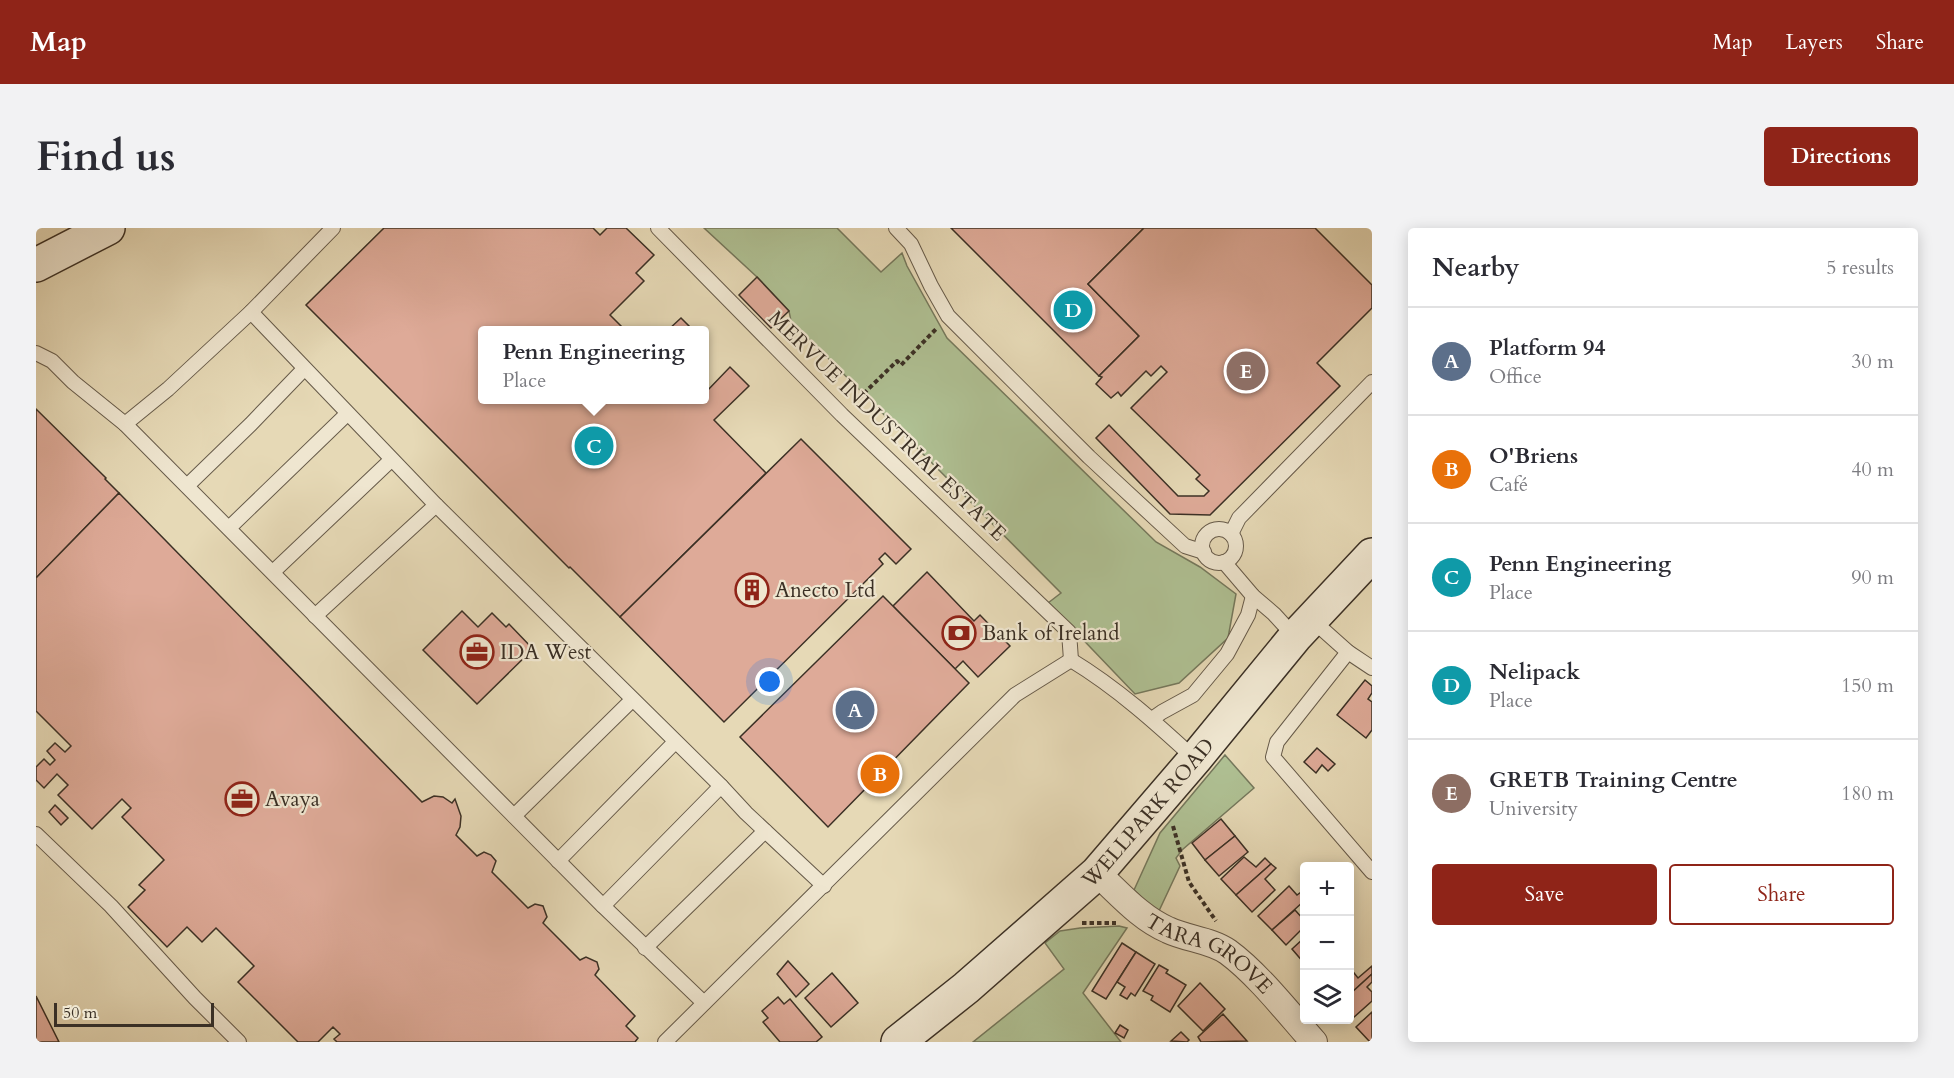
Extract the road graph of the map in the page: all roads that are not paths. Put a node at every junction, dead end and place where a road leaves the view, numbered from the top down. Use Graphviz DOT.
graph roads {
  1 [pos="108,228"];
  2 [pos="333,228"];
  3 [pos="658,228"];
  4 [pos="896,228"];
  5 [pos="36,265"];
  6 [pos="251,312"];
  7 [pos="36,353"];
  8 [pos="304,369"];
  9 [pos="1372,382"];
  10 [pos="347,414"];
  11 [pos="125,424"];
  12 [pos="392,460"];
  13 [pos="187,486"];
  14 [pos="436,505"];
  15 [pos="229,528"];
  16 [pos="1231,534"];
  17 [pos="1204,552"];
  18 [pos="1372,555"];
  19 [pos="1224,562"];
  20 [pos="273,572"];
  21 [pos="1253,596"];
  22 [pos="315,616"];
  23 [pos="1303,628"];
  24 [pos="1348,652"];
  25 [pos="1071,660"];
  26 [pos="1372,668"];
  27 [pos="632,700"];
  28 [pos="1152,719"];
  29 [pos="675,742"];
  30 [pos="1195,759"];
  31 [pos="721,786"];
  32 [pos="514,816"];
  33 [pos="765,831"];
  34 [pos="36,834"];
  35 [pos="558,861"];
  36 [pos="1372,872"];
  37 [pos="1097,873"];
  38 [pos="824,886"];
  39 [pos="603,906"];
  40 [pos="645,948"];
  41 [pos="704,1003"];
  42 [pos="239,1042"];
  43 [pos="665,1042"];
  44 [pos="898,1042"];
  45 [pos="1314,1042"];
  1 -- 5 [label="main road"];
  2 -- 6 [label="lane"];
  3 -- 25 [label="lane, MERVUE INDUSTRIAL ESTATE"];
  4 -- 17 [label="lane"];
  6 -- 8 [label="lane"];
  6 -- 11 [label="lane"];
  7 -- 11 [label="lane"];
  8 -- 10 [label="lane"];
  8 -- 13 [label="lane"];
  9 -- 16 [label="lane"];
  10 -- 12 [label="lane"];
  10 -- 15 [label="lane"];
  11 -- 13 [label="lane"];
  12 -- 14 [label="lane"];
  12 -- 20 [label="lane"];
  13 -- 15 [label="lane"];
  14 -- 22 [label="lane"];
  14 -- 27 [label="lane"];
  15 -- 20 [label="lane"];
  16 -- 17 [label="lane"];
  16 -- 19 [label="lane"];
  17 -- 19 [label="lane"];
  18 -- 23 [label="main road, WELLPARK ROAD"];
  19 -- 21 [label="lane"];
  20 -- 22 [label="lane"];
  21 -- 23 [label="lane"];
  21 -- 28 [label="lane"];
  22 -- 32 [label="lane"];
  23 -- 24 [label="lane"];
  23 -- 30 [label="main road, WELLPARK ROAD"];
  24 -- 26 [label="lane"];
  24 -- 36 [label="lane"];
  25 -- 28 [label="lane"];
  25 -- 38 [label="lane"];
  27 -- 29 [label="lane"];
  27 -- 32 [label="lane"];
  28 -- 30 [label="lane"];
  29 -- 31 [label="lane"];
  29 -- 35 [label="lane"];
  30 -- 37 [label="main road, WELLPARK ROAD"];
  31 -- 33 [label="lane"];
  31 -- 39 [label="lane"];
  32 -- 35 [label="lane"];
  33 -- 38 [label="lane"];
  33 -- 40 [label="lane"];
  34 -- 42 [label="lane"];
  35 -- 39 [label="lane"];
  37 -- 44 [label="main road, WELLPARK ROAD"];
  37 -- 45 [label="street, TARA GROVE"];
  38 -- 41 [label="lane"];
  39 -- 40 [label="lane"];
  40 -- 41 [label="lane"];
  41 -- 43 [label="lane"];
}
